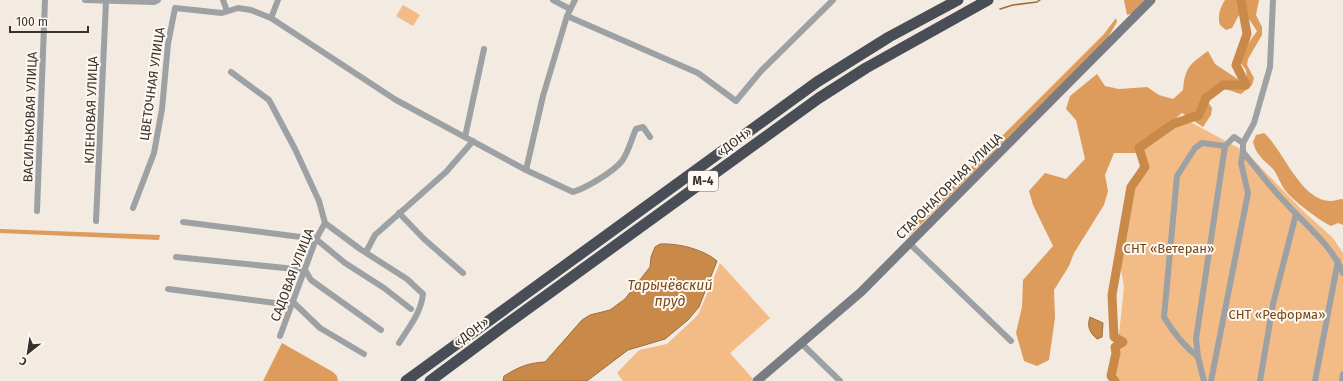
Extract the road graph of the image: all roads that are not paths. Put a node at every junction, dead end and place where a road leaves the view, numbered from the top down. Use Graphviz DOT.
graph roads {
  1 [pos="45,0"];
  2 [pos="85,0"];
  3 [pos="158,0"];
  4 [pos="223,0"];
  5 [pos="278,0"];
  6 [pos="553,0"];
  7 [pos="575,0"];
  8 [pos="833,0"];
  9 [pos="958,0"];
  10 [pos="988,0"];
  11 [pos="1151,0"];
  12 [pos="1273,0"];
  13 [pos="106,1"];
  14 [pos="570,9"];
  15 [pos="227,11"];
  16 [pos="567,16"];
  17 [pos="271,18"];
  18 [pos="484,49"];
  19 [pos="231,72"];
  20 [pos="464,137"];
  21 [pos="650,137"];
  22 [pos="473,141"];
  23 [pos="1243,143"];
  24 [pos="1225,146"];
  25 [pos="1243,152"];
  26 [pos="526,170"];
  27 [pos="133,208"];
  28 [pos="37,211"];
  29 [pos="399,213"];
  30 [pos="1296,214"];
  31 [pos="96,220"];
  32 [pos="183,222"];
  33 [pos="325,223"];
  34 [pos="316,239"];
  35 [pos="910,244"];
  36 [pos="366,252"];
  37 [pos="176,256"];
  38 [pos="1338,261"];
  39 [pos="305,270"];
  40 [pos="463,273"];
  41 [pos="1343,273"];
  42 [pos="168,289"];
  43 [pos="293,302"];
  44 [pos="411,309"];
  45 [pos="381,330"];
  46 [pos="280,336"];
  47 [pos="1011,341"];
  48 [pos="399,343"];
  49 [pos="802,344"];
  50 [pos="364,354"];
  51 [pos="1198,357"];
  52 [pos="1343,374"];
  53 [pos="406,381"];
  54 [pos="430,381"];
  55 [pos="757,381"];
  56 [pos="840,381"];
  57 [pos="1204,381"];
  58 [pos="1211,381"];
  59 [pos="1260,381"];
  60 [pos="1315,381"];
  61 [pos="1342,381"];
  1 -- 28 [label="street, ВАСИЛЬКОВАЯ УЛИЦА"];
  2 -- 13 [label="street"];
  3 -- 13 [label="street"];
  4 -- 15 [label="street"];
  5 -- 17 [label="street"];
  6 -- 14 [label="street"];
  7 -- 14 [label="street"];
  8 -- 16 [label="street"];
  9 -- 53 [label="highway, «ДОН» / М-4"];
  10 -- 54 [label="highway, «ДОН» / М-4"];
  11 -- 35 [label="main road, СТАРОНАГОРНАЯ УЛИЦА"];
  12 -- 23 [label="street"];
  13 -- 31 [label="street, КЛЕНОВАЯ УЛИЦА"];
  14 -- 16 [label="street"];
  15 -- 17 [label="street"];
  15 -- 27 [label="street, ЦВЕТОЧНАЯ УЛИЦА"];
  16 -- 26 [label="street"];
  17 -- 20 [label="street"];
  18 -- 20 [label="street"];
  19 -- 33 [label="street"];
  20 -- 22 [label="street"];
  21 -- 26 [label="street"];
  22 -- 26 [label="street"];
  22 -- 29 [label="street"];
  23 -- 24 [label="street"];
  23 -- 25 [label="street"];
  24 -- 51 [label="street"];
  24 -- 51 [label="street"];
  25 -- 30 [label="street"];
  25 -- 58 [label="street"];
  29 -- 36 [label="street"];
  29 -- 40 [label="street"];
  30 -- 38 [label="street"];
  30 -- 59 [label="street"];
  32 -- 34 [label="street"];
  33 -- 34 [label="street, САДОВАЯ УЛИЦА"];
  33 -- 36 [label="street"];
  34 -- 39 [label="street, САДОВАЯ УЛИЦА"];
  34 -- 44 [label="street"];
  35 -- 47 [label="street"];
  35 -- 49 [label="main road, СТАРОНАГОРНАЯ УЛИЦА"];
  36 -- 48 [label="street"];
  37 -- 39 [label="street"];
  38 -- 41 [label="street"];
  38 -- 60 [label="street"];
  39 -- 43 [label="street, САДОВАЯ УЛИЦА"];
  39 -- 45 [label="street"];
  42 -- 43 [label="street"];
  43 -- 46 [label="street, САДОВАЯ УЛИЦА"];
  43 -- 50 [label="street"];
  49 -- 55 [label="main road, СТАРОНАГОРНАЯ УЛИЦА"];
  49 -- 56 [label="street"];
  51 -- 57 [label="street"];
  52 -- 61 [label="street"];
}
